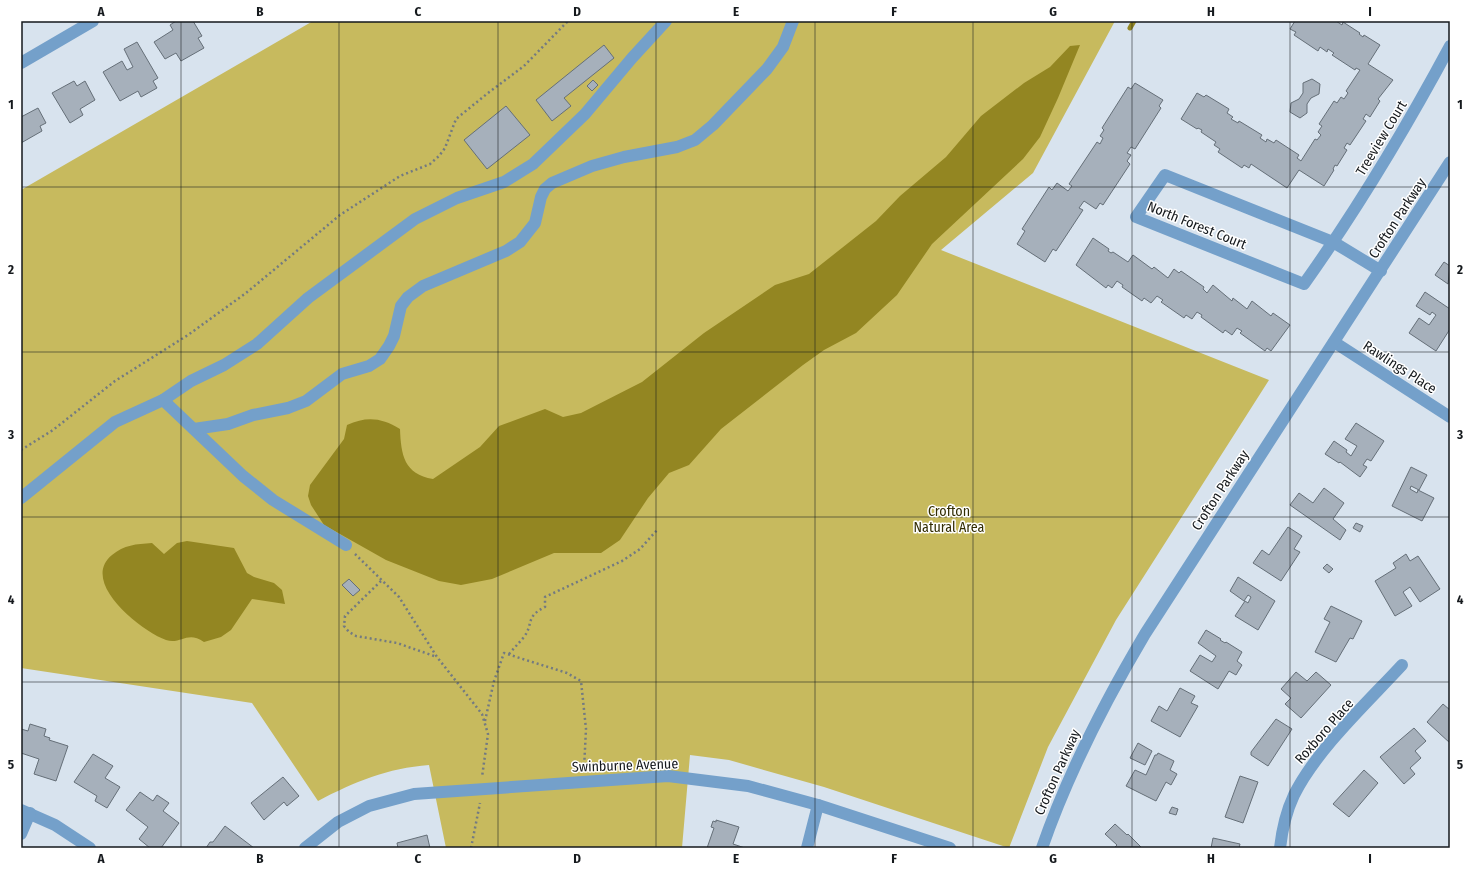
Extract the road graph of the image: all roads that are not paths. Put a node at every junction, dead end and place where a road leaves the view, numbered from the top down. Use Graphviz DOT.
graph roads {
  1 [pos="93,21"];
  2 [pos="666,21"];
  3 [pos="793,21"];
  4 [pos="1450,46"];
  5 [pos="21,63"];
  6 [pos="1450,162"];
  7 [pos="1333,242"];
  8 [pos="1381,271"];
  9 [pos="1334,342"];
  10 [pos="163,400"];
  11 [pos="1450,417"];
  12 [pos="194,429"];
  13 [pos="21,498"];
  14 [pos="346,545"];
  15 [pos="1402,665"];
  16 [pos="818,805"];
  17 [pos="25,812"];
  18 [pos="21,834"];
  19 [pos="90,848"];
  20 [pos="305,848"];
  21 [pos="807,848"];
  22 [pos="950,848"];
  23 [pos="1042,848"];
  24 [pos="1280,848"];
  1 -- 5 [label="street"];
  2 -- 10 [label="street"];
  3 -- 12 [label="street"];
  4 -- 7 [label="street, Treeview Court"];
  6 -- 8 [label="street, Crofton Parkway"];
  7 -- 7 [label="street, North Forest Court"];
  7 -- 8 [label="street, North Forest Court"];
  8 -- 9 [label="street, Crofton Parkway"];
  9 -- 11 [label="street, Rawlings Place"];
  9 -- 23 [label="street, Crofton Parkway"];
  10 -- 12 [label="street"];
  10 -- 13 [label="street"];
  12 -- 14 [label="street"];
  15 -- 24 [label="street, Roxboro Place"];
  16 -- 20 [label="street, Swinburne Avenue"];
  16 -- 21 [label="street"];
  16 -- 22 [label="street, Swinburne Avenue"];
  17 -- 18 [label="street"];
  17 -- 19 [label="street"];
}
